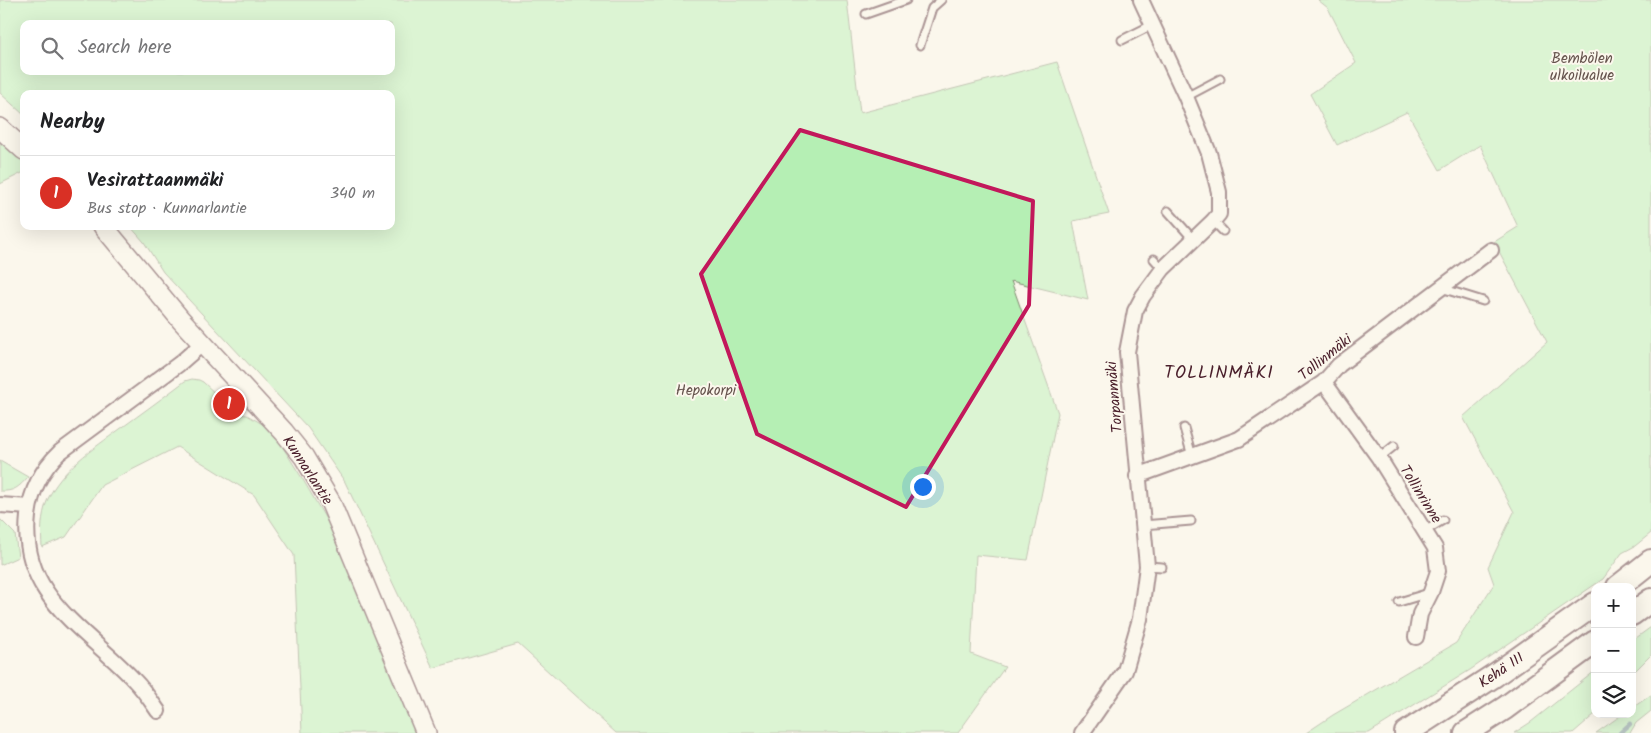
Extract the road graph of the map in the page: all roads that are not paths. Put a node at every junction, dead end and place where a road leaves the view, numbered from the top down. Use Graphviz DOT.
graph roads {
  1 [pos="906,0"];
  2 [pos="941,0"];
  3 [pos="1141,0"];
  4 [pos="866,14"];
  5 [pos="1152,25"];
  6 [pos="1122,40"];
  7 [pos="920,45"];
  8 [pos="1220,79"];
  9 [pos="1186,97"];
  10 [pos="0,128"];
  11 [pos="20,146"];
  12 [pos="1168,211"];
  13 [pos="1214,221"];
  14 [pos="106,230"];
  15 [pos="1223,231"];
  16 [pos="1193,239"];
  17 [pos="1491,250"];
  18 [pos="1441,288"];
  19 [pos="1483,301"];
  20 [pos="202,344"];
  21 [pos="1324,382"];
  22 [pos="1184,428"];
  23 [pos="1394,446"];
  24 [pos="1192,456"];
  25 [pos="1379,458"];
  26 [pos="1138,476"];
  27 [pos="0,505"];
  28 [pos="29,508"];
  29 [pos="1444,520"];
  30 [pos="1191,521"];
  31 [pos="1142,525"];
  32 [pos="1425,531"];
  33 [pos="1651,561"];
  34 [pos="1147,566"];
  35 [pos="1162,567"];
  36 [pos="1623,583"];
  37 [pos="1431,592"];
  38 [pos="1651,600"];
  39 [pos="1399,602"];
  40 [pos="1591,607"];
  41 [pos="1636,611"];
  42 [pos="1416,637"];
  43 [pos="1591,645"];
  44 [pos="158,712"];
  45 [pos="426,733"];
  46 [pos="1082,733"];
  47 [pos="1406,733"];
  48 [pos="1466,733"];
  1 -- 4 [label="lane"];
  2 -- 7 [label="lane"];
  3 -- 5 [label="street"];
  5 -- 6 [label="lane"];
  5 -- 9 [label="street"];
  8 -- 9 [label="lane"];
  9 -- 13 [label="street"];
  10 -- 11 [label="main road"];
  12 -- 16 [label="lane"];
  13 -- 15 [label="lane"];
  13 -- 16 [label="street, Torpanmäki"];
  14 -- 20 [label="main road, Kunnarlantie"];
  16 -- 26 [label="street, Torpanmäki"];
  17 -- 18 [label="street, Tollinmäki"];
  18 -- 19 [label="lane"];
  18 -- 21 [label="street, Tollinmäki"];
  20 -- 28 [label="street"];
  20 -- 45 [label="main road, Kunnarlantie"];
  21 -- 24 [label="street, Tollinmäki"];
  21 -- 25 [label="street, Tollinrinne"];
  22 -- 24 [label="lane"];
  23 -- 25 [label="lane"];
  24 -- 26 [label="street, Tollinmäki"];
  25 -- 32 [label="street, Tollinrinne"];
  26 -- 31 [label="street, Torpanmäki"];
  27 -- 28 [label="street"];
  28 -- 44 [label="street"];
  29 -- 32 [label="lane"];
  30 -- 31 [label="lane"];
  31 -- 34 [label="street, Torpanmäki"];
  32 -- 37 [label="street, Tollinrinne"];
  33 -- 36 [label="highway"];
  34 -- 35 [label="lane"];
  34 -- 46 [label="street, Torpanmäki"];
  37 -- 39 [label="lane"];
  37 -- 42 [label="street, Tollinrinne"];
  38 -- 41 [label="highway"];
  40 -- 47 [label="highway, Kehä III"];
  43 -- 48 [label="highway"];
}
